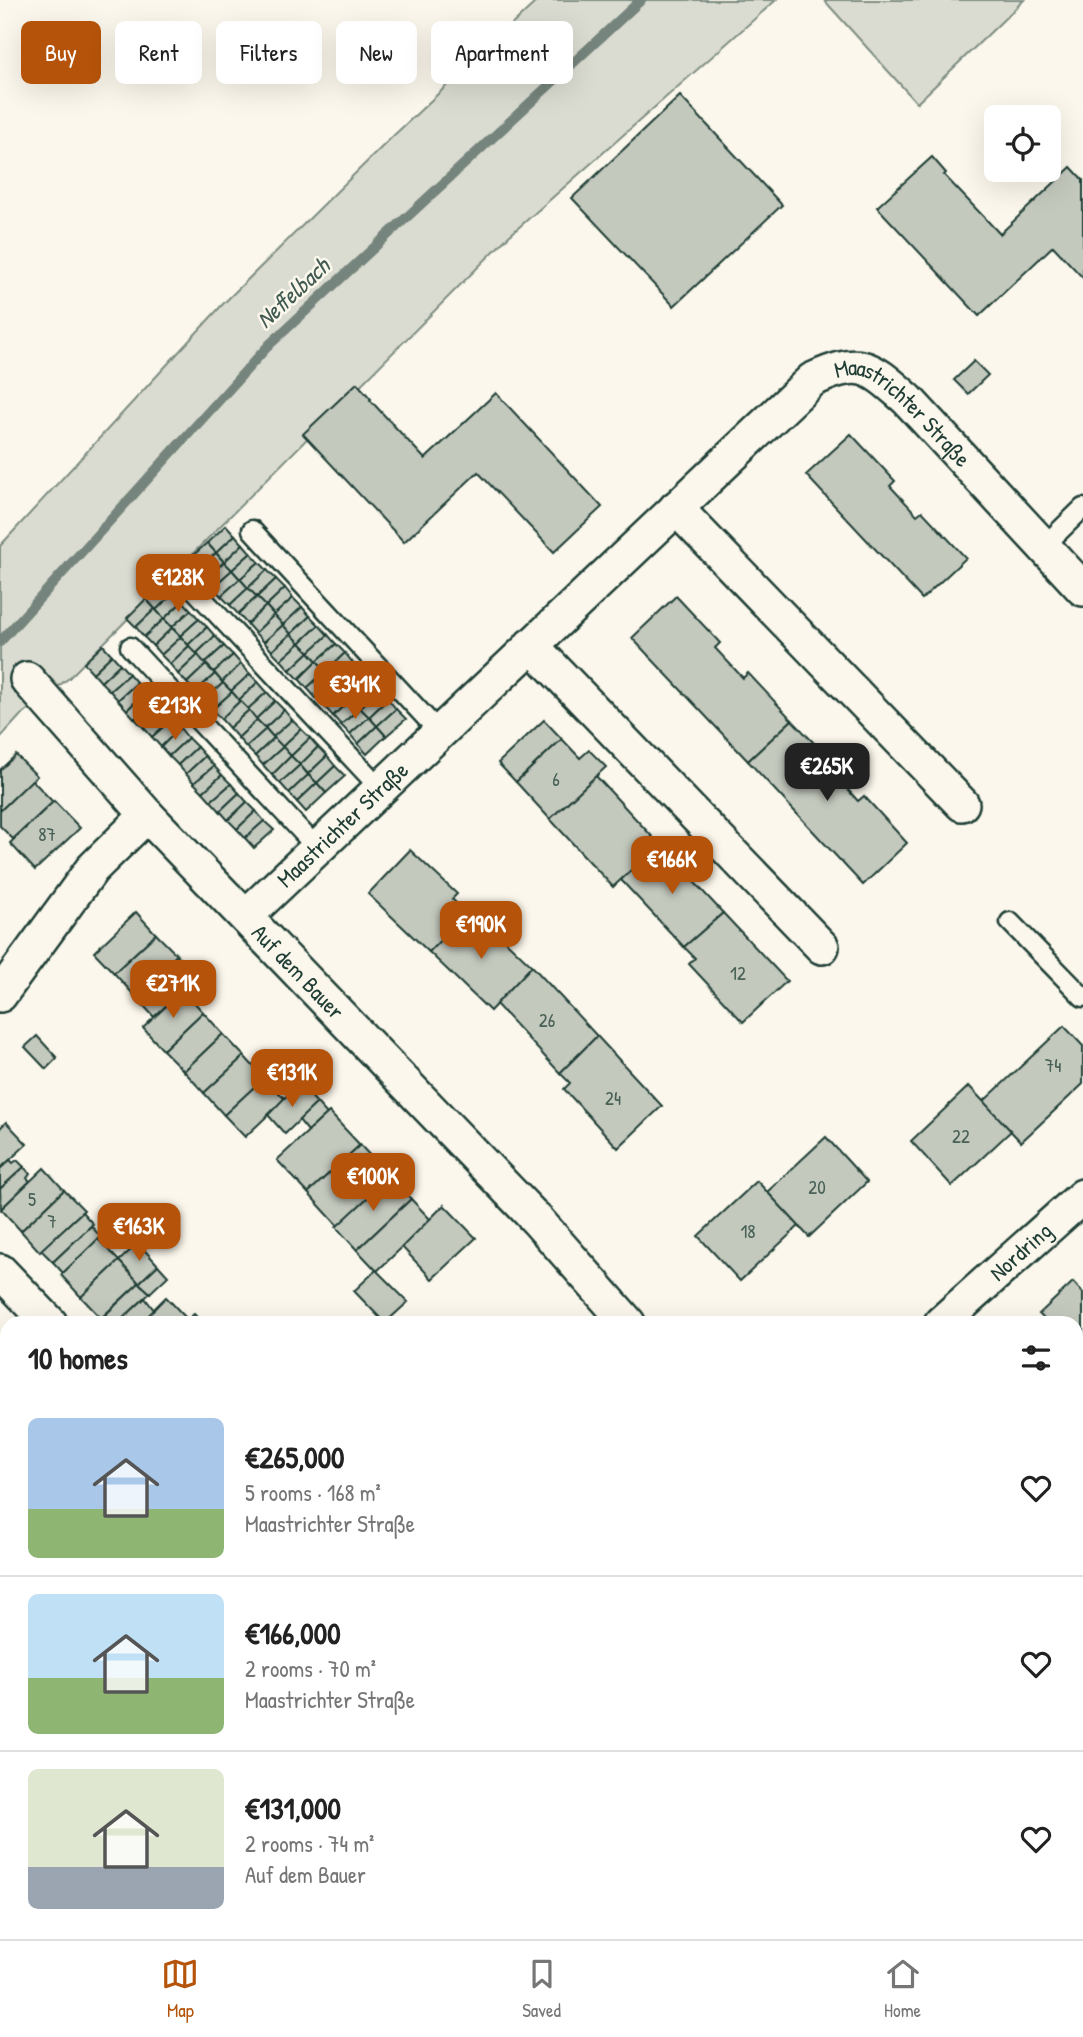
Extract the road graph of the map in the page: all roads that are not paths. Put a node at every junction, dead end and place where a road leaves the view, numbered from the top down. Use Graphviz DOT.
graph roads {
  1 [pos="676,508"];
  2 [pos="1083,508"];
  3 [pos="252,530"];
  4 [pos="1044,546"];
  5 [pos="191,585"];
  6 [pos="1083,589"];
  7 [pos="530,645"];
  8 [pos="130,647"];
  9 [pos="27,679"];
  10 [pos="439,732"];
  11 [pos="380,788"];
  12 [pos="961,804"];
  13 [pos="147,815"];
  14 [pos="317,848"];
  15 [pos="246,916"];
  16 [pos="1010,922"];
  17 [pos="822,947"];
  18 [pos="0,995"];
  19 [pos="1083,997"];
  20 [pos="1078,1211"];
  21 [pos="0,1271"];
  22 [pos="43,1316"];
  23 [pos="622,1316"];
  24 [pos="950,1316"];
  1 -- 4 [label="street, Maastrichter Straße"];
  1 -- 7 [label="street, Maastrichter Straße"];
  1 -- 12 [label="street"];
  2 -- 4 [label="lane"];
  3 -- 10 [label="lane"];
  4 -- 6 [label="street, Maastrichter Straße"];
  5 -- 11 [label="lane"];
  7 -- 10 [label="street, Maastrichter Straße"];
  7 -- 17 [label="street"];
  8 -- 14 [label="lane"];
  9 -- 13 [label="street, Auf dem Bauer"];
  10 -- 11 [label="street, Maastrichter Straße"];
  11 -- 14 [label="street, Maastrichter Straße"];
  13 -- 15 [label="street, Auf dem Bauer"];
  13 -- 18 [label="street"];
  14 -- 15 [label="street, Maastrichter Straße"];
  15 -- 23 [label="street, Auf dem Bauer"];
  16 -- 19 [label="lane"];
  20 -- 24 [label="street, Nordring"];
  21 -- 22 [label="street"];
}
